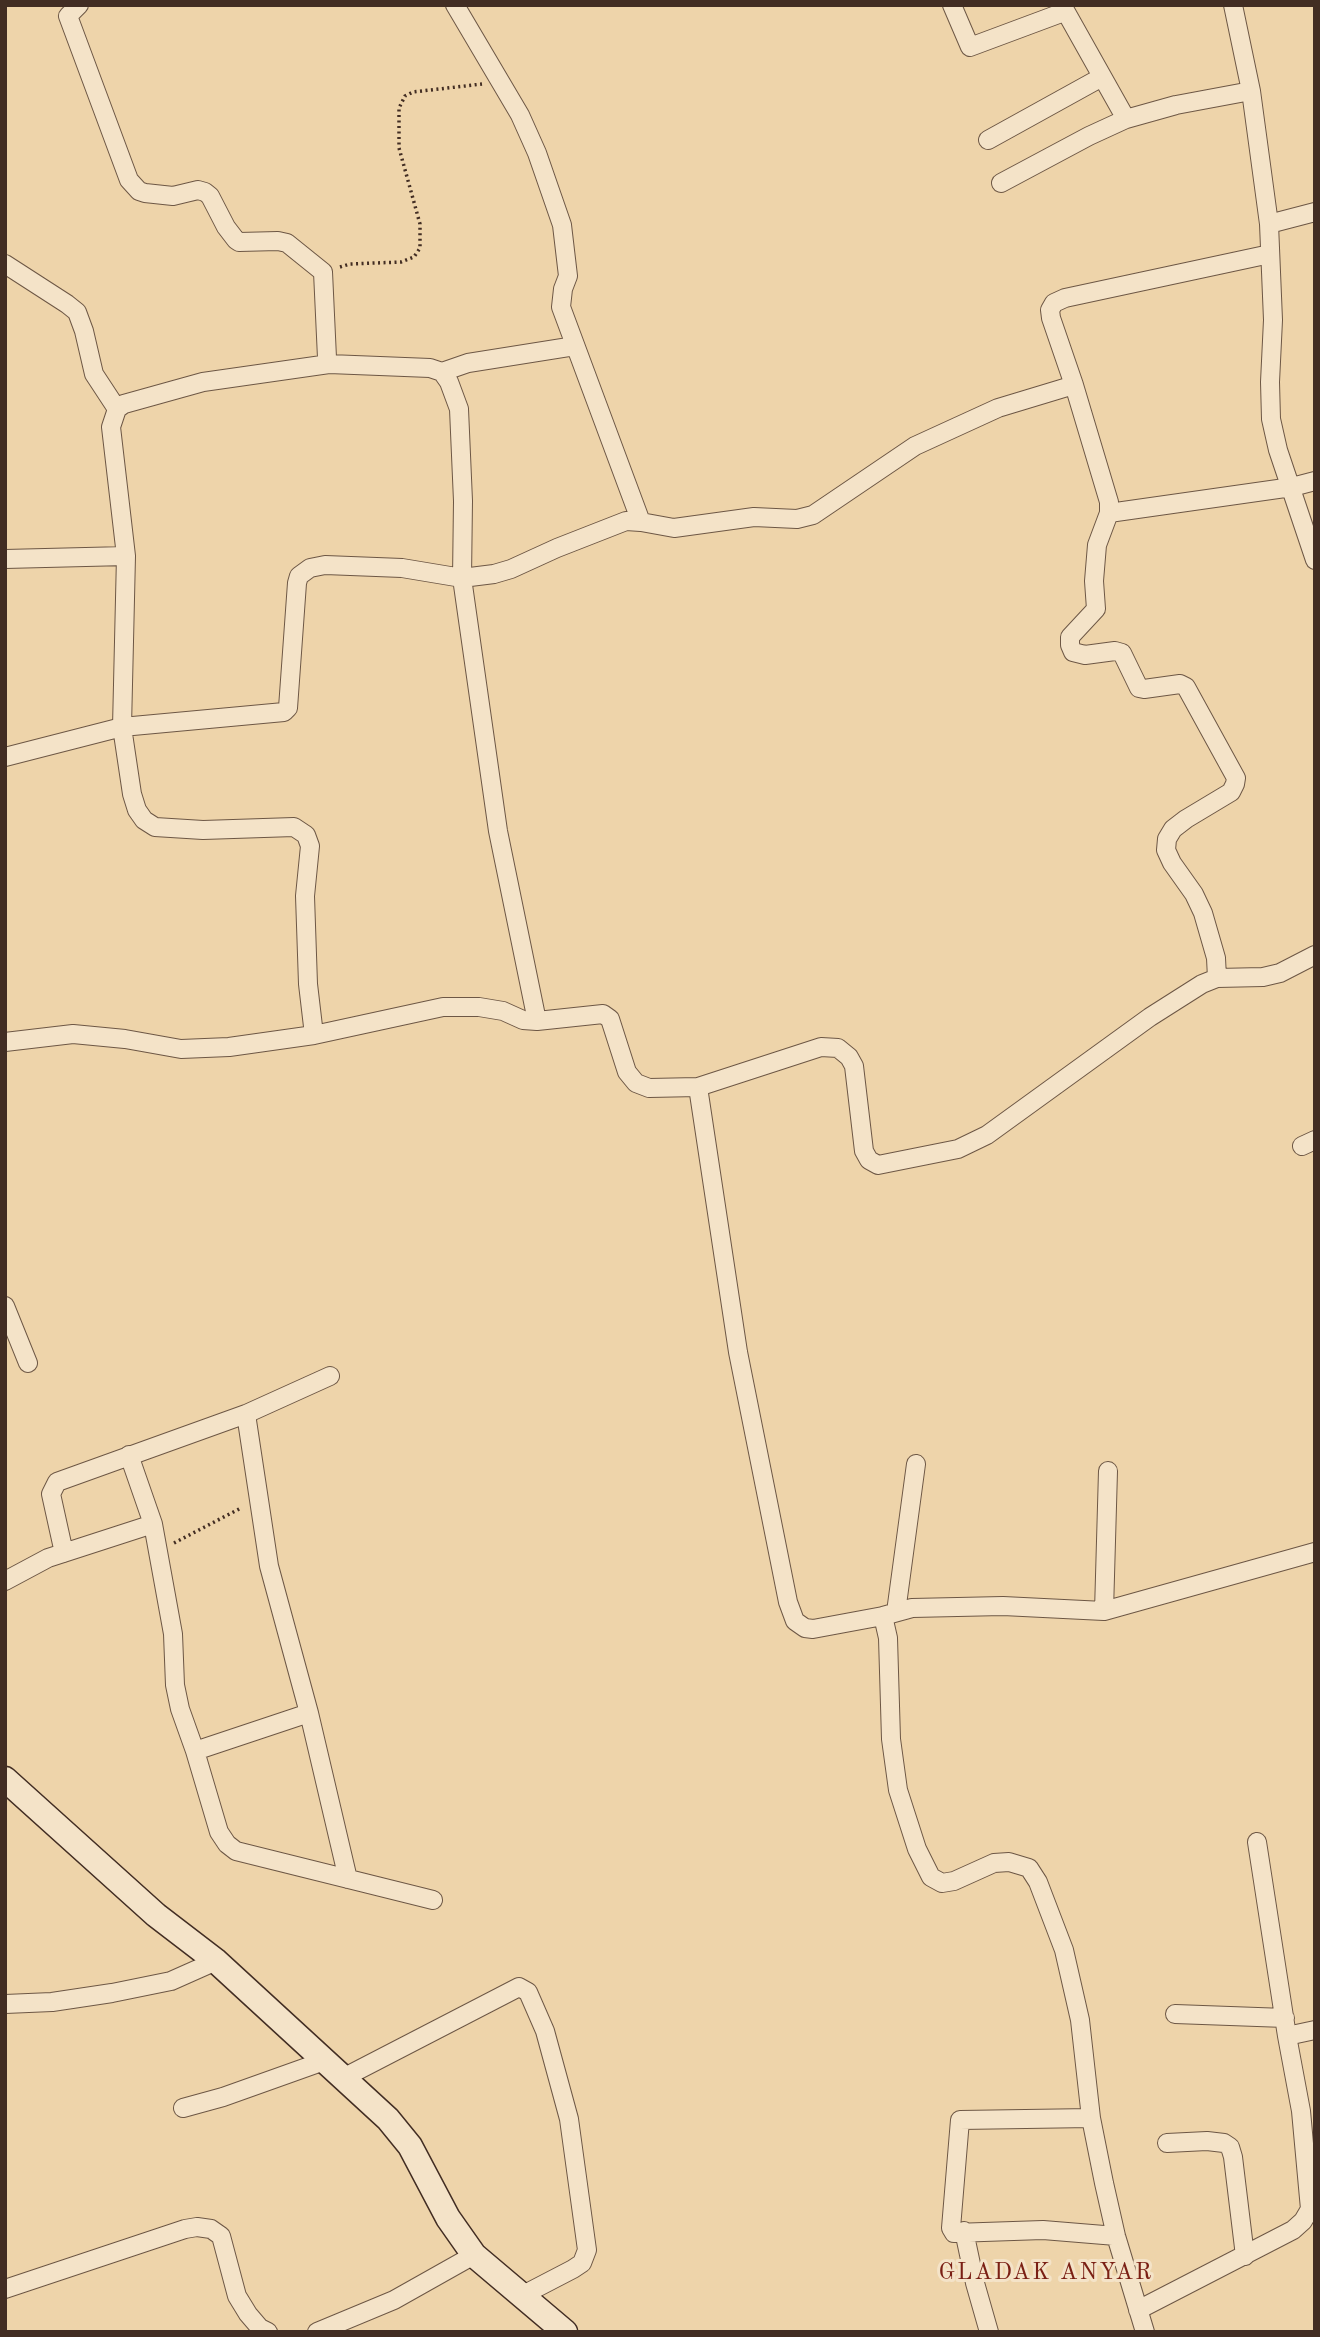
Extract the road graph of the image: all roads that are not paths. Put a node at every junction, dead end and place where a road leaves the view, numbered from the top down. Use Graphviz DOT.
graph roads {
  1 [pos="454,5"];
  2 [pos="951,5"];
  3 [pos="1233,5"];
  4 [pos="70,9"];
  5 [pos="1063,9"];
  6 [pos="1101,77"];
  7 [pos="1251,90"];
  8 [pos="1126,119"];
  9 [pos="988,140"];
  10 [pos="1000,183"];
  11 [pos="1315,212"];
  12 [pos="1269,224"];
  13 [pos="1270,254"];
  14 [pos="5,264"];
  15 [pos="575,346"];
  16 [pos="329,364"];
  17 [pos="442,372"];
  18 [pos="1074,385"];
  19 [pos="117,409"];
  20 [pos="1315,481"];
  21 [pos="1292,487"];
  22 [pos="1109,513"];
  23 [pos="641,522"];
  24 [pos="126,556"];
  25 [pos="5,559"];
  26 [pos="1315,560"];
  27 [pos="462,578"];
  28 [pos="122,727"];
  29 [pos="5,757"];
  30 [pos="1315,955"];
  31 [pos="1217,978"];
  32 [pos="537,1021"];
  33 [pos="314,1035"];
  34 [pos="5,1042"];
  35 [pos="698,1087"];
  36 [pos="5,1307"];
  37 [pos="28,1363"];
  38 [pos="330,1376"];
  39 [pos="246,1414"];
  40 [pos="129,1455"];
  41 [pos="916,1464"];
  42 [pos="1108,1471"];
  43 [pos="153,1524"];
  44 [pos="1315,1552"];
  45 [pos="64,1553"];
  46 [pos="5,1581"];
  47 [pos="1104,1611"];
  48 [pos="889,1614"];
  49 [pos="309,1713"];
  50 [pos="195,1751"];
  51 [pos="5,1779"];
  52 [pos="1257,1842"];
  53 [pos="348,1879"];
  54 [pos="433,1900"];
  55 [pos="216,1961"];
  56 [pos="5,2004"];
  57 [pos="1175,2014"];
  58 [pos="1286,2027"];
  59 [pos="1315,2030"];
  60 [pos="324,2061"];
  61 [pos="343,2078"];
  62 [pos="183,2108"];
  63 [pos="1091,2118"];
  64 [pos="1167,2144"];
  65 [pos="964,2231"];
  66 [pos="1116,2236"];
  67 [pos="474,2255"];
  68 [pos="1245,2256"];
  69 [pos="5,2289"];
  70 [pos="523,2294"];
  71 [pos="1138,2310"];
  72 [pos="268,2332"];
  73 [pos="317,2332"];
  74 [pos="565,2332"];
  75 [pos="989,2332"];
  76 [pos="1145,2332"];
  1 -- 15 [label="street"];
  2 -- 5 [label="street"];
  3 -- 7 [label="street"];
  4 -- 16 [label="street"];
  5 -- 6 [label="street"];
  6 -- 8 [label="street"];
  6 -- 9 [label="street"];
  7 -- 8 [label="street"];
  7 -- 12 [label="street"];
  8 -- 10 [label="street"];
  11 -- 12 [label="street"];
  12 -- 13 [label="street"];
  13 -- 18 [label="street"];
  13 -- 21 [label="street"];
  14 -- 19 [label="street"];
  15 -- 17 [label="street"];
  15 -- 23 [label="street"];
  16 -- 17 [label="street"];
  16 -- 19 [label="street"];
  17 -- 27 [label="street"];
  18 -- 22 [label="street"];
  18 -- 23 [label="street"];
  19 -- 24 [label="street"];
  20 -- 21 [label="street"];
  21 -- 22 [label="street"];
  21 -- 26 [label="street"];
  22 -- 31 [label="street"];
  23 -- 27 [label="street"];
  24 -- 25 [label="street"];
  24 -- 28 [label="street"];
  27 -- 28 [label="street"];
  27 -- 32 [label="street"];
  28 -- 29 [label="street"];
  28 -- 33 [label="street"];
  30 -- 31 [label="street"];
  31 -- 35 [label="street"];
  32 -- 33 [label="street"];
  32 -- 35 [label="street"];
  33 -- 34 [label="street"];
  35 -- 48 [label="street"];
  36 -- 37 [label="street"];
  38 -- 39 [label="street"];
  39 -- 40 [label="street"];
  39 -- 49 [label="street"];
  40 -- 43 [label="street"];
  40 -- 45 [label="street"];
  41 -- 48 [label="street"];
  42 -- 47 [label="street"];
  43 -- 45 [label="street"];
  43 -- 50 [label="street"];
  44 -- 47 [label="street"];
  45 -- 46 [label="street"];
  47 -- 48 [label="street"];
  48 -- 63 [label="street"];
  49 -- 50 [label="street"];
  49 -- 53 [label="street"];
  50 -- 53 [label="street"];
  51 -- 55 [label="main road"];
  52 -- 58 [label="street"];
  53 -- 54 [label="street"];
  55 -- 56 [label="street"];
  55 -- 60 [label="main road"];
  57 -- 58 [label="street"];
  58 -- 59 [label="street"];
  58 -- 68 [label="street"];
  60 -- 61 [label="main road"];
  60 -- 62 [label="street"];
  61 -- 67 [label="main road"];
  61 -- 70 [label="street"];
  63 -- 65 [label="street"];
  63 -- 66 [label="street"];
  64 -- 68 [label="street"];
  65 -- 66 [label="street"];
  65 -- 75 [label="street"];
  66 -- 71 [label="street"];
  67 -- 70 [label="main road"];
  67 -- 73 [label="street"];
  68 -- 71 [label="street"];
  69 -- 72 [label="street"];
  70 -- 74 [label="main road"];
  71 -- 76 [label="street"];
}
